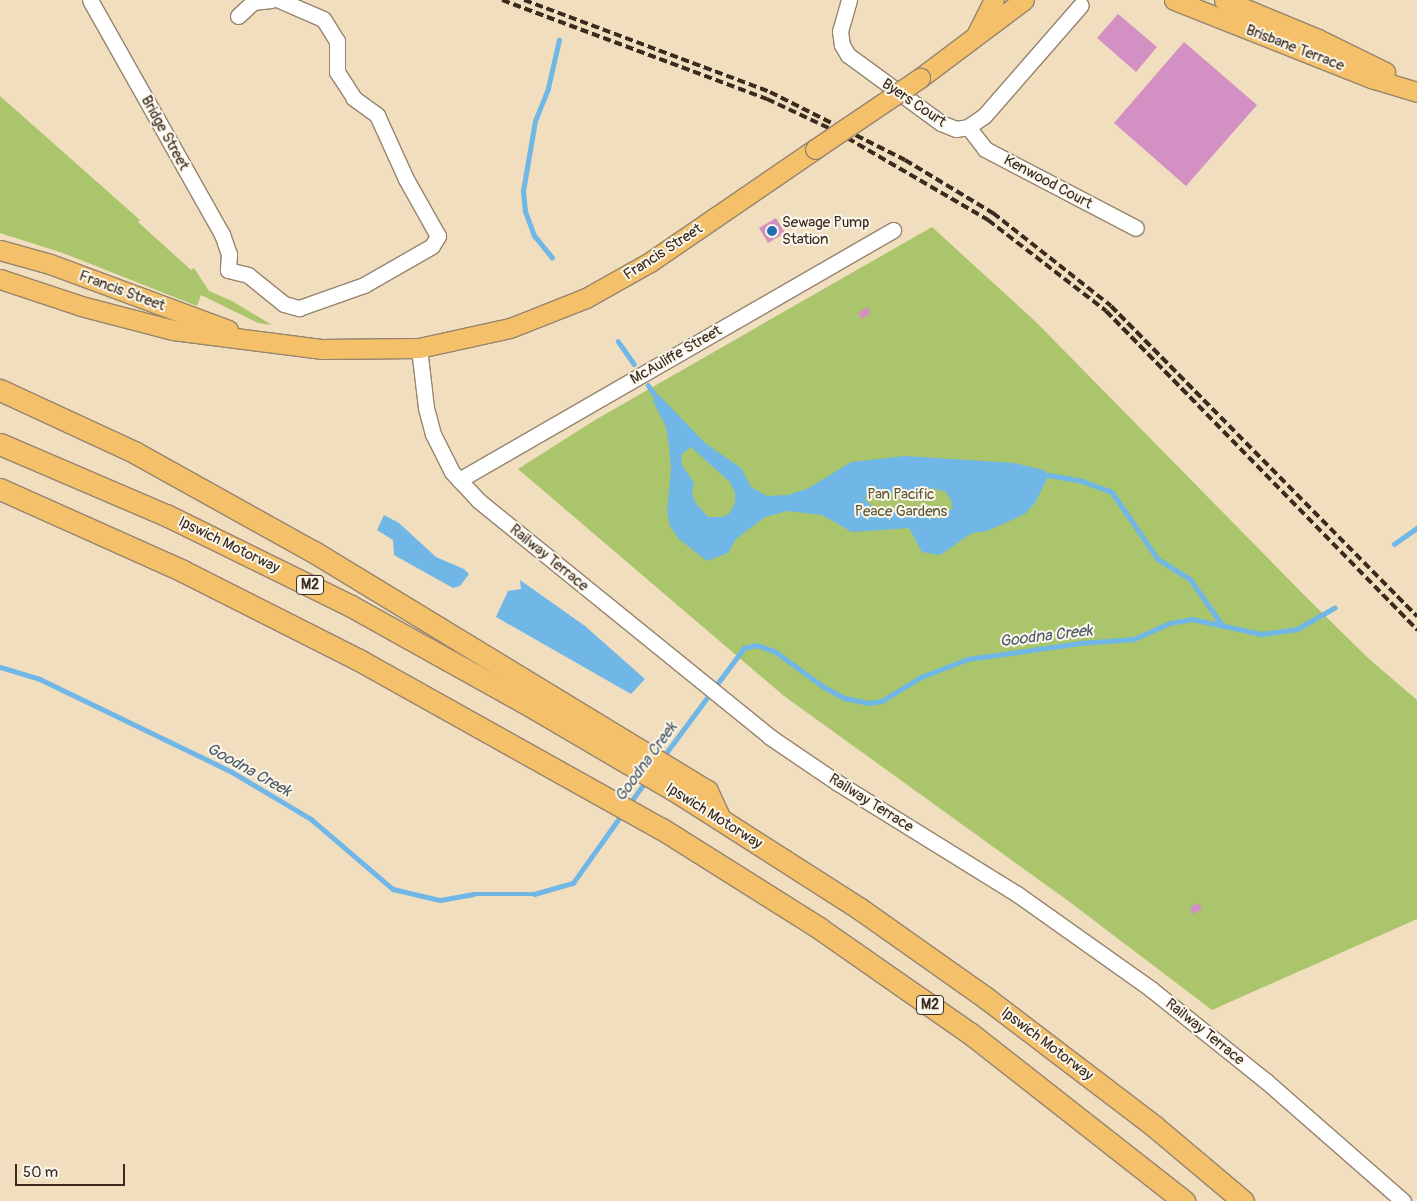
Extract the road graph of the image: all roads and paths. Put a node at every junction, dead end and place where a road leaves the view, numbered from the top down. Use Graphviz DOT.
graph roads {
  1 [pos="90,0"];
  2 [pos="271,0"];
  3 [pos="279,0"];
  4 [pos="849,0"];
  5 [pos="994,0"];
  6 [pos="1024,0"];
  7 [pos="1174,0"];
  8 [pos="1224,0"];
  9 [pos="1081,5"];
  10 [pos="238,16"];
  11 [pos="974,39"];
  12 [pos="1417,91"];
  13 [pos="968,127"];
  14 [pos="1136,228"];
  15 [pos="893,230"];
  16 [pos="0,250"];
  17 [pos="0,279"];
  18 [pos="243,336"];
  19 [pos="419,348"];
  20 [pos="5,391"];
  21 [pos="0,444"];
  22 [pos="459,480"];
  23 [pos="0,489"];
  24 [pos="613,743"];
  25 [pos="1184,1201"];
  26 [pos="1243,1201"];
  27 [pos="1403,1201"];
  1 -- 3 [label="street, Bridge Street"];
  2 -- 10 [label="street"];
  4 -- 13 [label="street, Byers Court"];
  5 -- 11 [label="main road"];
  6 -- 11 [label="main road, Francis Street"];
  7 -- 12 [label="main road, Brisbane Terrace"];
  8 -- 12 [label="main road, Brisbane Terrace"];
  9 -- 13 [label="street, Byers Court"];
  11 -- 19 [label="main road, Francis Street, bridge"];
  13 -- 14 [label="street, Kenwood Court"];
  15 -- 22 [label="street, McAuliffe Street"];
  16 -- 18 [label="main road, Francis Street"];
  17 -- 18 [label="main road, Francis Street"];
  18 -- 19 [label="main road, Francis Street"];
  19 -- 22 [label="street, Railway Terrace"];
  20 -- 24 [label="highway"];
  21 -- 24 [label="highway, Ipswich Motorway / M2"];
  22 -- 27 [label="street, Railway Terrace"];
  23 -- 25 [label="highway, M2"];
  24 -- 26 [label="highway, Ipswich Motorway / M2"];
}
